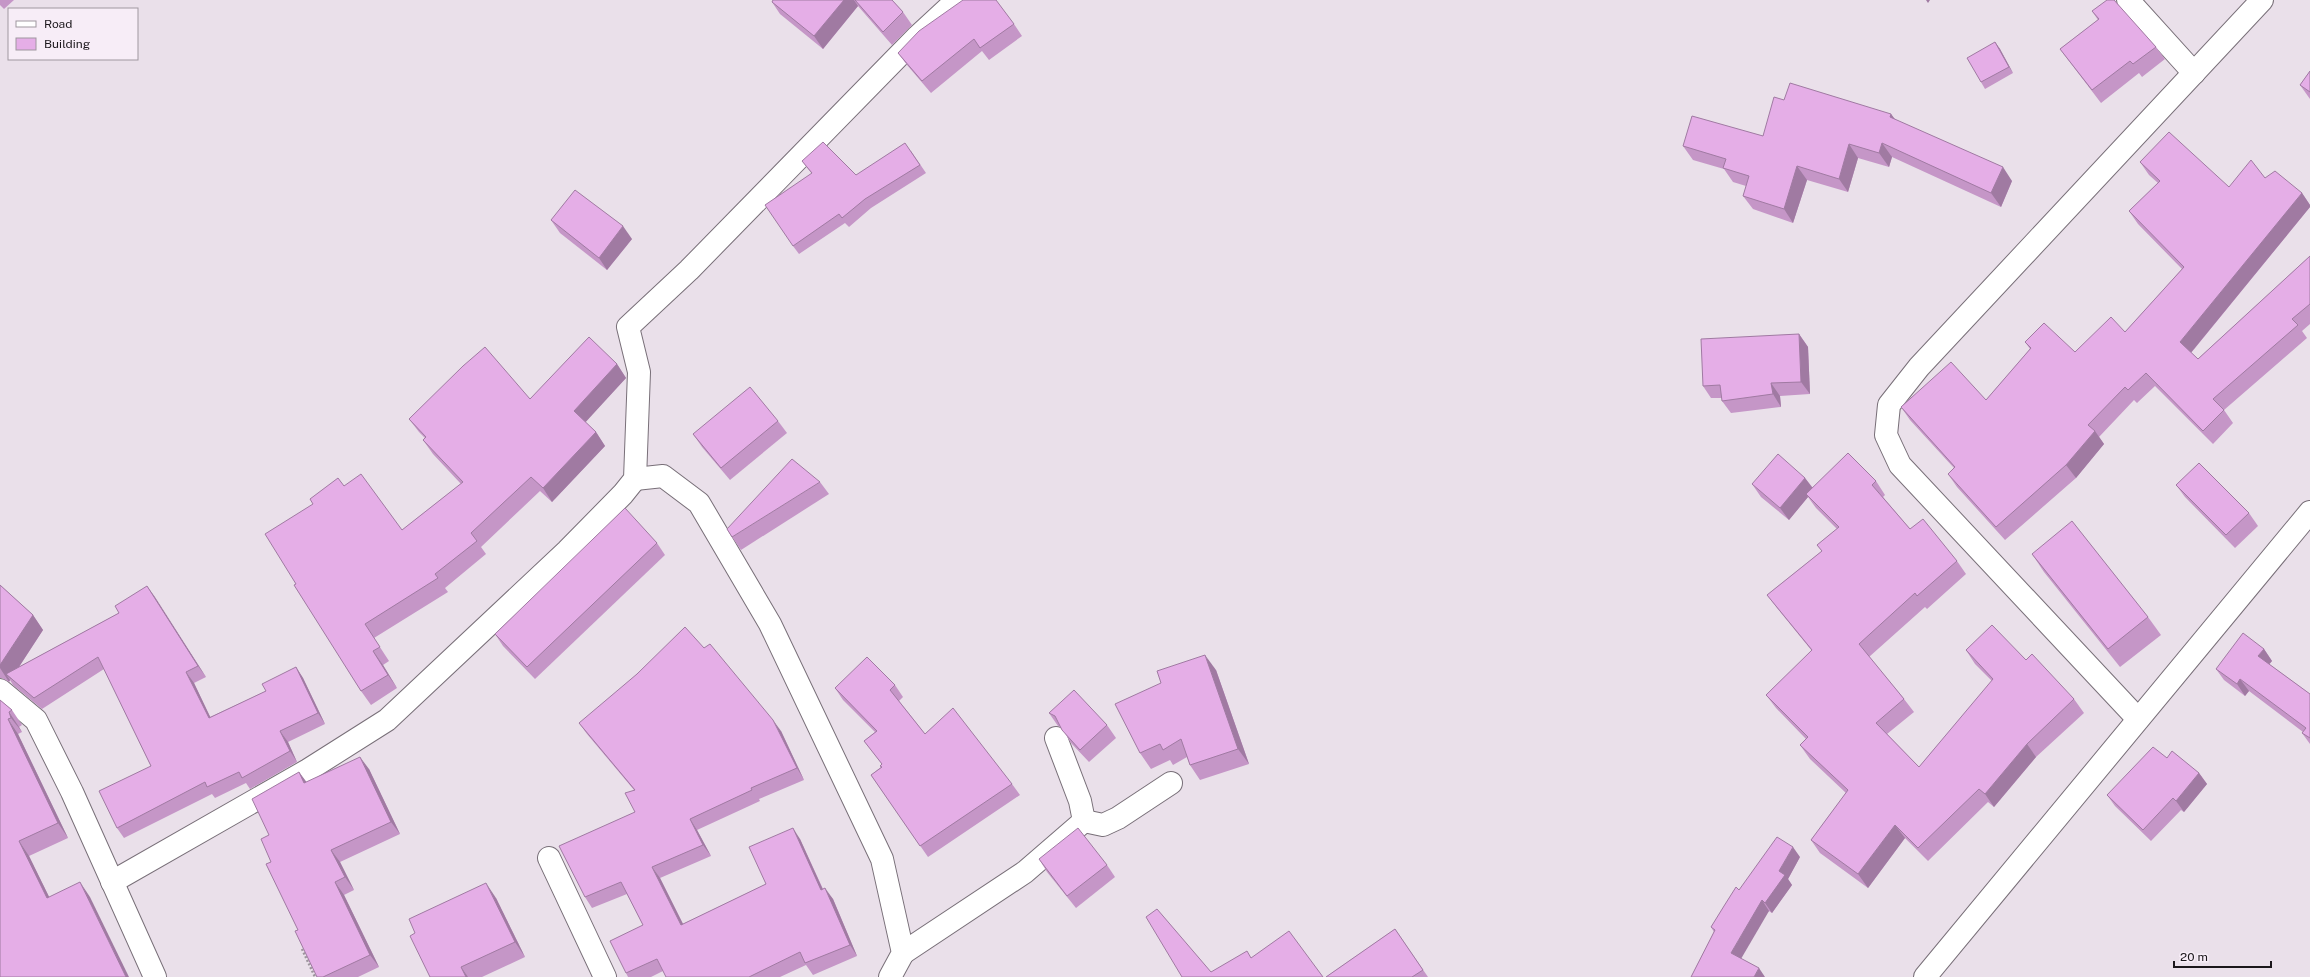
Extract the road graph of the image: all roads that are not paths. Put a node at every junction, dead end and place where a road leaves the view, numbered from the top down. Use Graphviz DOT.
graph roads {
  1 [pos="957,0"];
  2 [pos="2128,0"];
  3 [pos="2262,0"];
  4 [pos="2194,73"];
  5 [pos="635,479"];
  6 [pos="2310,512"];
  7 [pos="0,690"];
  8 [pos="2138,719"];
  9 [pos="1056,738"];
  10 [pos="1171,783"];
  11 [pos="1084,821"];
  12 [pos="549,858"];
  13 [pos="112,882"];
  14 [pos="903,953"];
  15 [pos="155,977"];
  16 [pos="605,977"];
  17 [pos="890,977"];
  18 [pos="1925,977"];
  1 -- 5 [label="street"];
  2 -- 4 [label="street"];
  3 -- 4 [label="street"];
  4 -- 8 [label="street"];
  5 -- 13 [label="street"];
  5 -- 14 [label="street"];
  6 -- 8 [label="street"];
  7 -- 13 [label="street"];
  8 -- 18 [label="street"];
  9 -- 11 [label="street"];
  10 -- 11 [label="street"];
  11 -- 14 [label="street"];
  12 -- 16 [label="street"];
  13 -- 15 [label="street"];
  14 -- 17 [label="street"];
}
